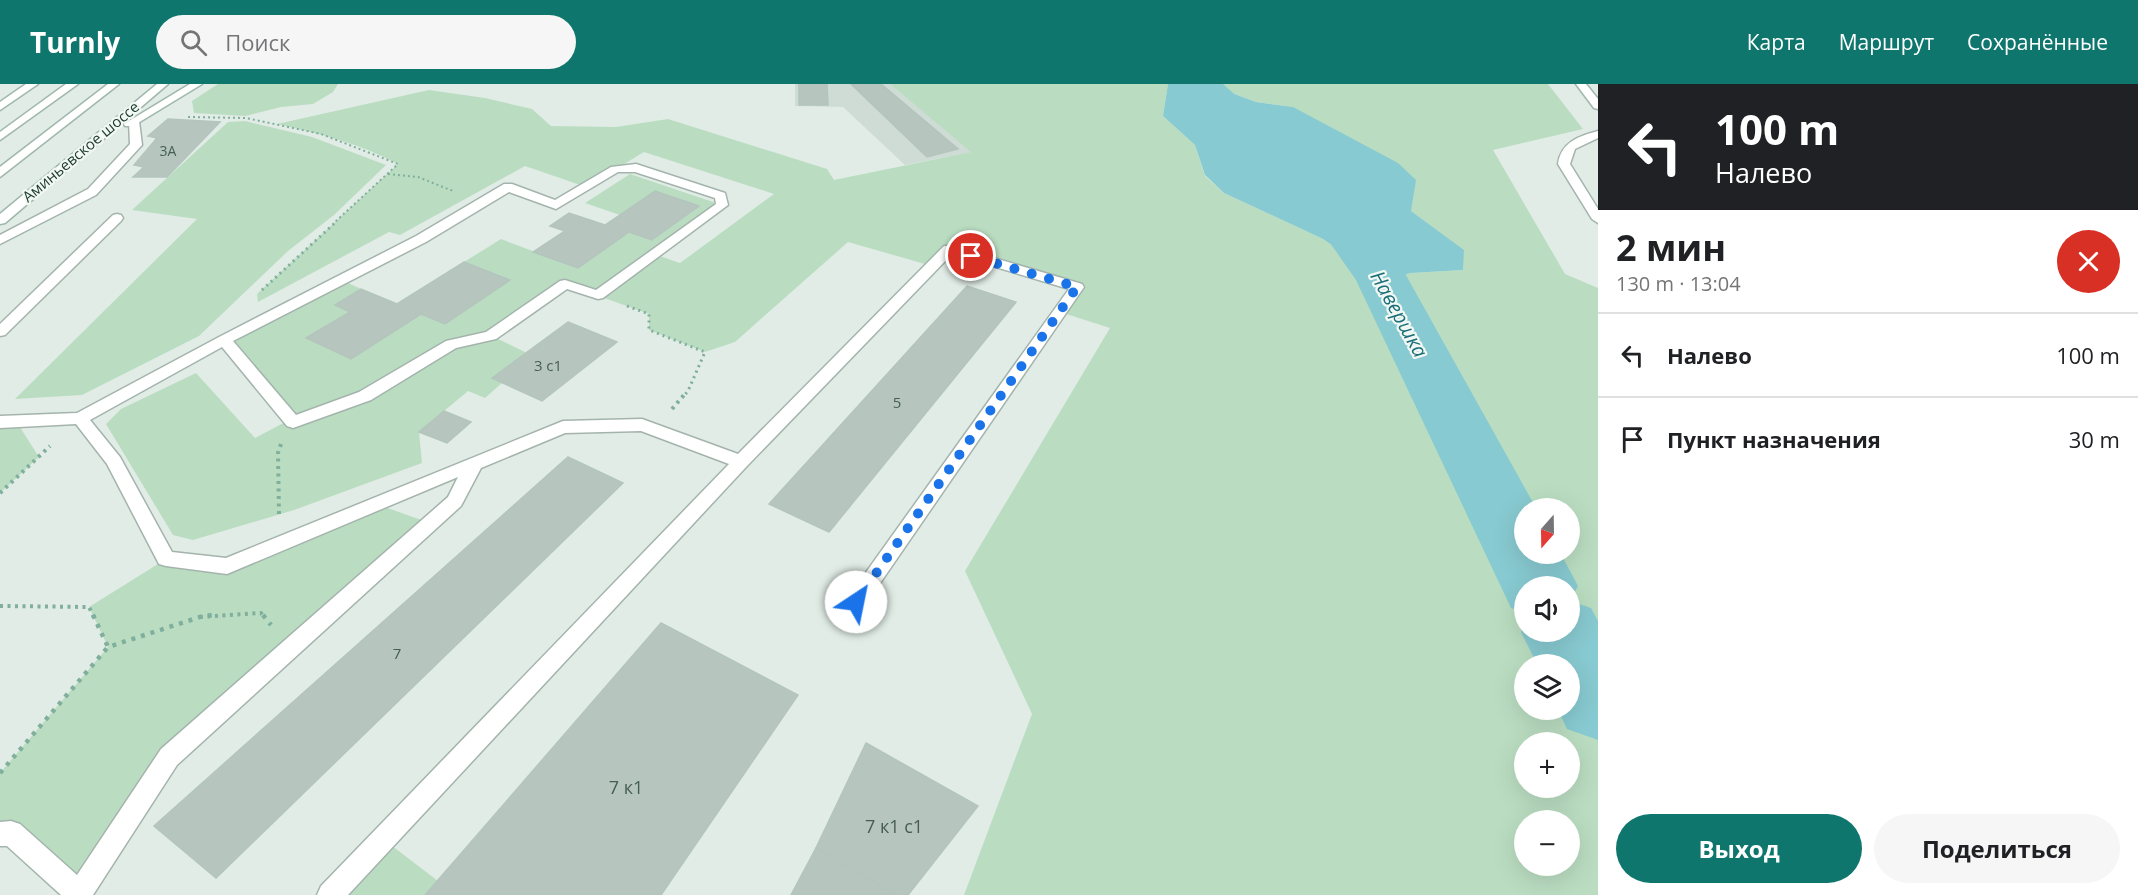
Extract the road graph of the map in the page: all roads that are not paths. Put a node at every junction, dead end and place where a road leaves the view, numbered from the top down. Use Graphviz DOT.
graph roads {
  1 [pos="33,84"];
  2 [pos="73,84"];
  3 [pos="114,84"];
  4 [pos="163,84"];
  5 [pos="197,84"];
  6 [pos="1581,84"];
  7 [pos="0,106"];
  8 [pos="1598,106"];
  9 [pos="134,121"];
  10 [pos="1598,134"];
  11 [pos="0,138"];
  12 [pos="79,154"];
  13 [pos="0,173"];
  14 [pos="117,218"];
  15 [pos="1598,219"];
  16 [pos="0,220"];
  17 [pos="0,240"];
  18 [pos="0,332"];
  19 [pos="224,340"];
  20 [pos="80,418"];
  21 [pos="0,422"];
  22 [pos="741,462"];
  23 [pos="474,464"];
  24 [pos="856,602"];
  25 [pos="0,834"];
  26 [pos="78,895"];
  27 [pos="330,895"];
  1 -- 7 [label="main road"];
  2 -- 11 [label="main road"];
  3 -- 13 [label="main road, Аминьевское шоссе"];
  4 -- 12 [label="main road, Аминьевское шоссе"];
  5 -- 9 [label="main road"];
  6 -- 8 [label="main road"];
  9 -- 12 [label="main road"];
  9 -- 17 [label="main road"];
  10 -- 15 [label="main road"];
  12 -- 16 [label="main road, Аминьевское шоссе"];
  14 -- 18 [label="main road"];
  19 -- 19 [label="main road"];
  19 -- 20 [label="main road"];
  20 -- 21 [label="main road"];
  20 -- 23 [label="main road"];
  22 -- 23 [label="main road"];
  22 -- 24 [label="main road"];
  22 -- 27 [label="main road"];
  23 -- 26 [label="main road"];
  25 -- 26 [label="main road"];
}
